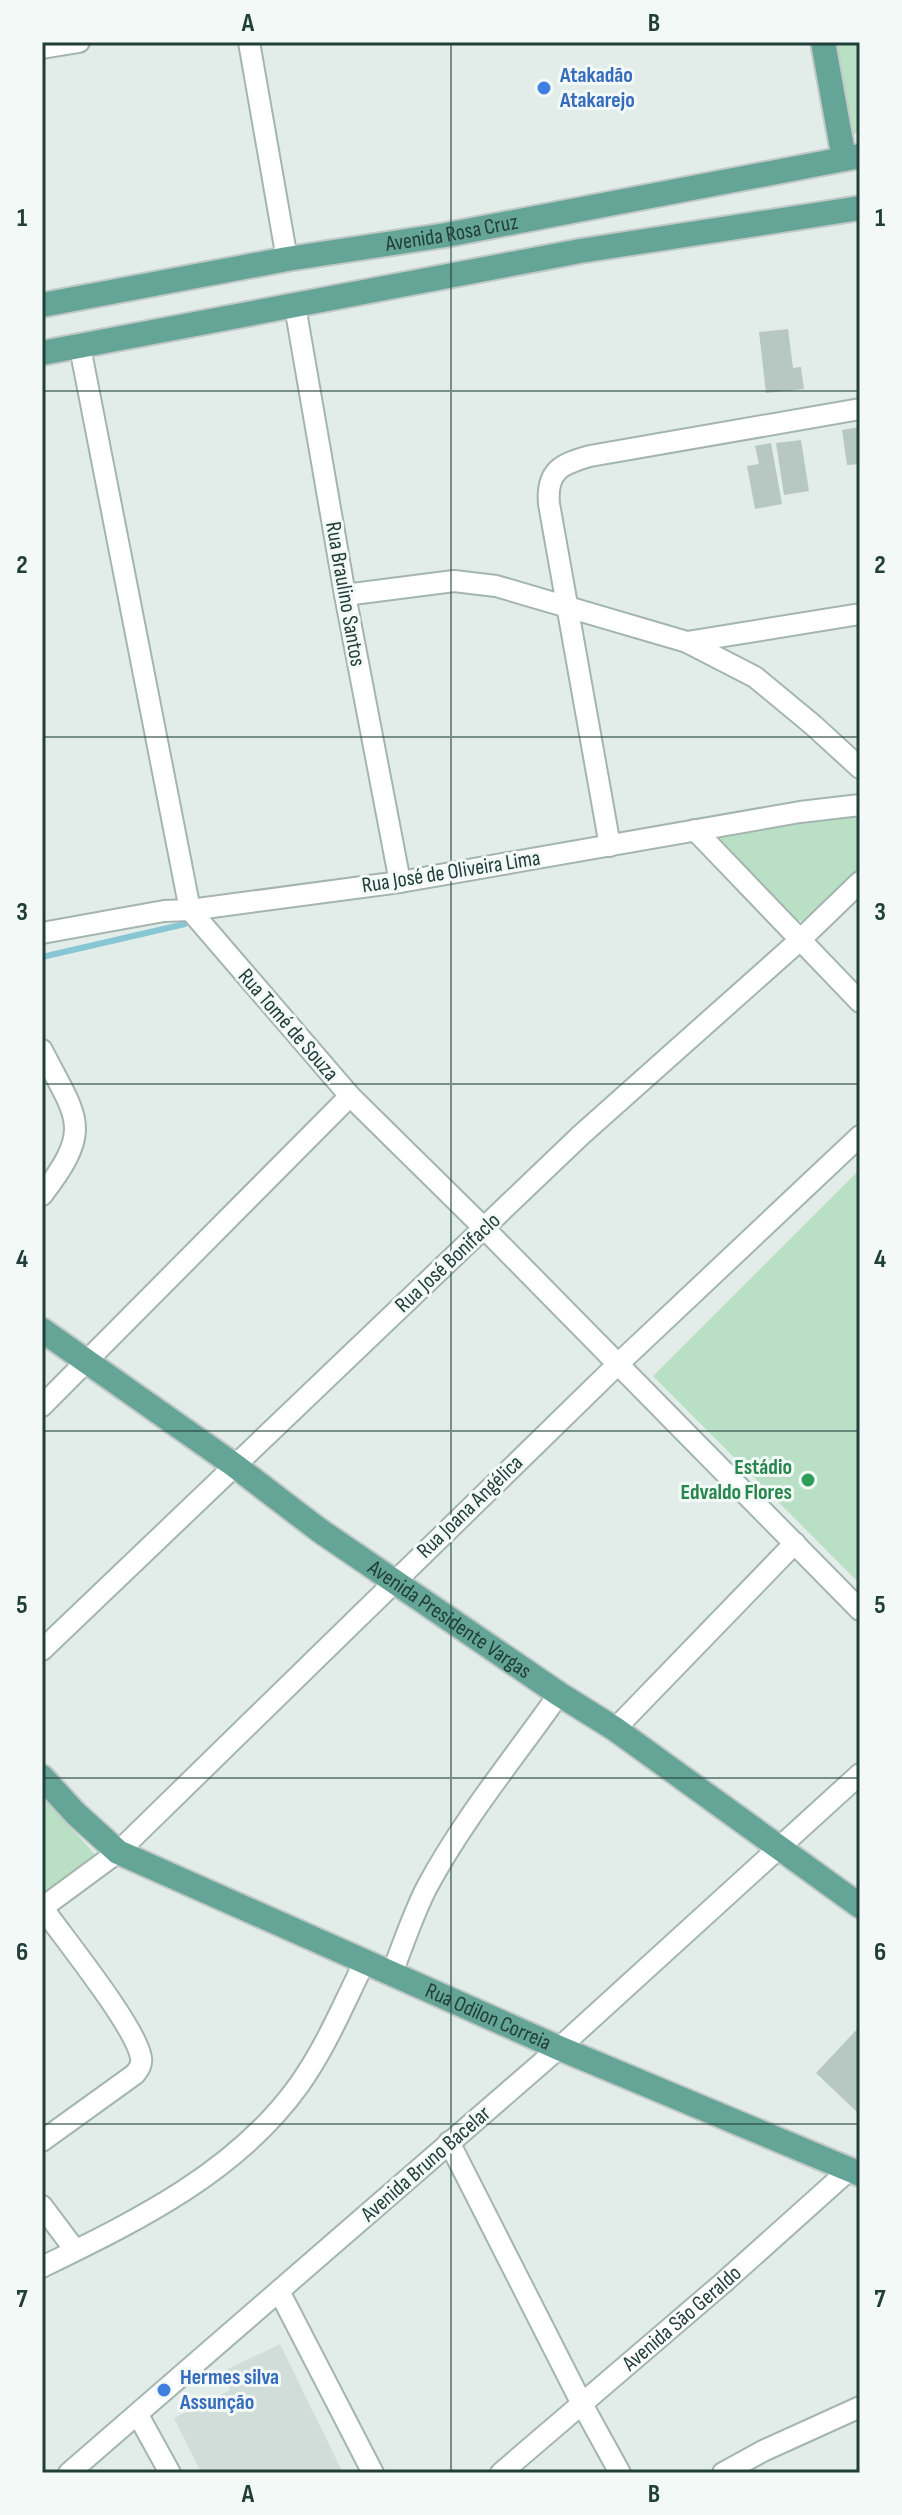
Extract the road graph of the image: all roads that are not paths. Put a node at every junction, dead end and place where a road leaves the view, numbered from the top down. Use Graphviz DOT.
graph roads {
  1 [pos="79,42"];
  2 [pos="249,42"];
  3 [pos="823,42"];
  4 [pos="42,48"];
  5 [pos="855,163"];
  6 [pos="860,192"];
  7 [pos="849,210"];
  8 [pos="371,247"];
  9 [pos="287,259"];
  10 [pos="372,290"];
  11 [pos="42,305"];
  12 [pos="295,306"];
  13 [pos="80,347"];
  14 [pos="42,353"];
  15 [pos="860,409"];
  16 [pos="345,595"];
  17 [pos="566,608"];
  18 [pos="860,614"];
  19 [pos="687,642"];
  20 [pos="860,768"];
  21 [pos="860,805"];
  22 [pos="695,830"];
  23 [pos="610,846"];
  24 [pos="400,882"];
  25 [pos="860,882"];
  26 [pos="190,910"];
  27 [pos="42,933"];
  28 [pos="800,940"];
  29 [pos="860,1002"];
  30 [pos="42,1050"];
  31 [pos="350,1096"];
  32 [pos="860,1136"];
  33 [pos="42,1195"];
  34 [pos="485,1229"];
  35 [pos="42,1330"];
  36 [pos="87,1361"];
  37 [pos="617,1365"];
  38 [pos="42,1406"];
  39 [pos="234,1465"];
  40 [pos="795,1543"];
  41 [pos="393,1581"];
  42 [pos="860,1610"];
  43 [pos="42,1650"];
  44 [pos="559,1694"];
  45 [pos="615,1729"];
  46 [pos="860,1774"];
  47 [pos="42,1777"];
  48 [pos="778,1849"];
  49 [pos="118,1852"];
  50 [pos="860,1906"];
  51 [pos="42,1908"];
  52 [pos="365,1961"];
  53 [pos="392,1973"];
  54 [pos="559,2048"];
  55 [pos="42,2141"];
  56 [pos="449,2142"];
  57 [pos="856,2168"];
  58 [pos="42,2206"];
  59 [pos="75,2250"];
  60 [pos="42,2267"];
  61 [pos="280,2293"];
  62 [pos="582,2404"];
  63 [pos="860,2407"];
  64 [pos="138,2415"];
  65 [pos="69,2473"];
  66 [pos="170,2473"];
  67 [pos="373,2473"];
  68 [pos="501,2473"];
  69 [pos="620,2473"];
  70 [pos="723,2473"];
  1 -- 4 [label="street"];
  2 -- 9 [label="street"];
  3 -- 5 [label="main road"];
  5 -- 8 [label="main road, Avenida Rosa Cruz"];
  6 -- 7 [label="main road"];
  7 -- 10 [label="main road, Avenida Rosa Cruz"];
  8 -- 9 [label="main road, Avenida Rosa Cruz"];
  8 -- 10 [label="main road"];
  9 -- 11 [label="main road, Avenida Rosa Cruz"];
  10 -- 12 [label="main road, Avenida Rosa Cruz"];
  12 -- 13 [label="main road, Avenida Rosa Cruz"];
  12 -- 16 [label="street, Rua Braulino Santos"];
  13 -- 14 [label="main road, Avenida Rosa Cruz"];
  13 -- 26 [label="street, Rua Tomé de Souza"];
  15 -- 17 [label="street"];
  16 -- 17 [label="street"];
  16 -- 24 [label="street, Rua Braulino Santos"];
  17 -- 19 [label="street"];
  17 -- 23 [label="street"];
  18 -- 19 [label="street"];
  19 -- 20 [label="street"];
  21 -- 22 [label="street, Rua José de Oliveira Lima"];
  22 -- 23 [label="street, Rua José de Oliveira Lima"];
  22 -- 28 [label="street"];
  23 -- 24 [label="street, Rua José de Oliveira Lima"];
  24 -- 26 [label="street, Rua José de Oliveira Lima"];
  25 -- 28 [label="street, Rua José Bonifaclo"];
  26 -- 27 [label="street, Rua José de Oliveira Lima"];
  26 -- 31 [label="street, Rua Tomé de Souza"];
  28 -- 29 [label="street"];
  28 -- 34 [label="street, Rua José Bonifaclo"];
  30 -- 33 [label="street"];
  31 -- 34 [label="street, Rua Tomé de Souza"];
  31 -- 36 [label="street"];
  32 -- 37 [label="street, Rua Joana Angélica"];
  34 -- 37 [label="street, Rua Tomé de Souza"];
  34 -- 39 [label="street, Rua José Bonifaclo"];
  35 -- 36 [label="main road, Avenida Presidente Vargas"];
  36 -- 38 [label="street"];
  36 -- 39 [label="main road, Avenida Presidente Vargas"];
  37 -- 40 [label="street, Rua Tomé de Souza"];
  37 -- 41 [label="street, Rua Joana Angélica"];
  39 -- 41 [label="main road, Avenida Presidente Vargas"];
  39 -- 43 [label="street, Rua José Bonifaclo"];
  40 -- 42 [label="street, Rua Tomé de Souza"];
  40 -- 45 [label="street"];
  41 -- 44 [label="main road, Avenida Presidente Vargas"];
  41 -- 49 [label="street, Rua Joana Angélica"];
  44 -- 45 [label="main road, Avenida Presidente Vargas"];
  44 -- 53 [label="street"];
  45 -- 48 [label="main road, Avenida Presidente Vargas"];
  46 -- 48 [label="street, Avenida Bruno Bacelar"];
  47 -- 49 [label="main road, Rua Odilon Correia"];
  48 -- 50 [label="main road, Avenida Presidente Vargas"];
  48 -- 54 [label="street, Avenida Bruno Bacelar"];
  49 -- 51 [label="street, Rua Joana Angélica"];
  49 -- 52 [label="main road, Rua Odilon Correia"];
  51 -- 55 [label="street"];
  52 -- 53 [label="main road, Rua Odilon Correia"];
  52 -- 59 [label="street"];
  53 -- 54 [label="main road, Rua Odilon Correia"];
  54 -- 56 [label="street, Avenida Bruno Bacelar"];
  54 -- 57 [label="main road, Rua Odilon Correia"];
  56 -- 61 [label="street, Avenida Bruno Bacelar"];
  56 -- 62 [label="street"];
  57 -- 62 [label="street, Avenida São Geraldo"];
  58 -- 59 [label="street"];
  59 -- 60 [label="street"];
  61 -- 64 [label="street, Avenida Bruno Bacelar"];
  61 -- 67 [label="street"];
  62 -- 68 [label="street, Avenida São Geraldo"];
  62 -- 69 [label="street"];
  63 -- 70 [label="street"];
  64 -- 65 [label="street, Avenida Bruno Bacelar"];
  64 -- 66 [label="street"];
}
